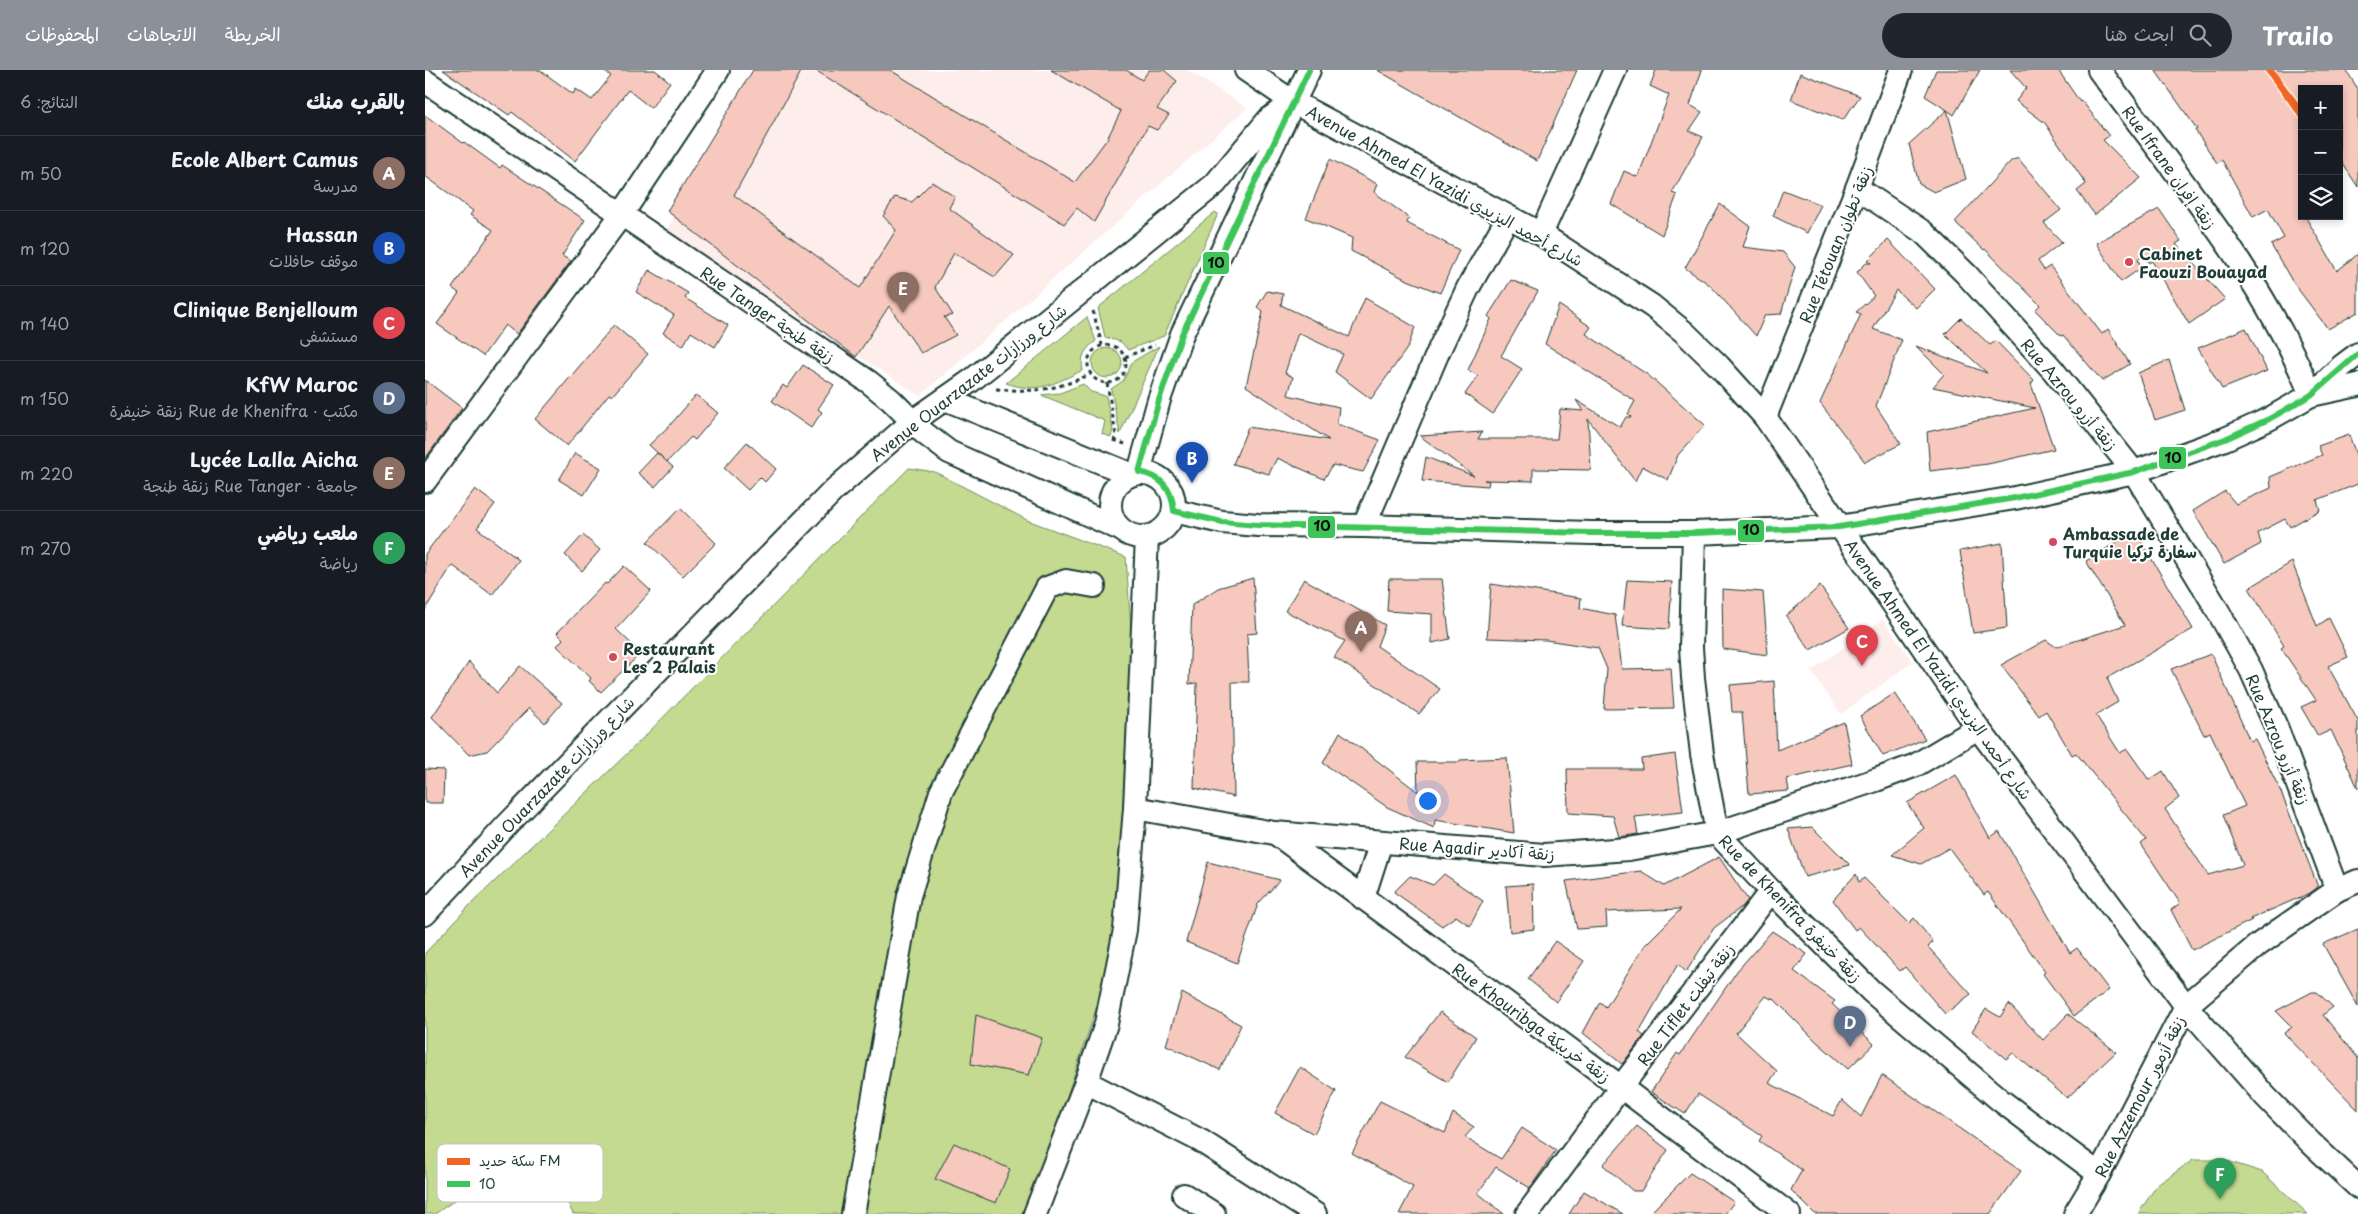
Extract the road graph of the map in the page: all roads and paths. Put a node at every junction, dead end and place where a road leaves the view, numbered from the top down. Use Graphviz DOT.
graph roads {
  1 [pos="1247,70"];
  2 [pos="1309,70"];
  3 [pos="1615,70"];
  4 [pos="1901,70"];
  5 [pos="2099,70"];
  6 [pos="710,73"];
  7 [pos="425,80"];
  8 [pos="1293,102"];
  9 [pos="1857,188"];
  10 [pos="622,214"];
  11 [pos="1508,217"];
  12 [pos="1541,234"];
  13 [pos="1087,288"];
  14 [pos="1102,344"];
  15 [pos="2358,354"];
  16 [pos="1091,374"];
  17 [pos="972,380"];
  18 [pos="1107,383"];
  19 [pos="2358,385"];
  20 [pos="2311,395"];
  21 [pos="945,399"];
  22 [pos="1765,417"];
  23 [pos="912,422"];
  24 [pos="1106,464"];
  25 [pos="429,469"];
  26 [pos="2134,472"];
  27 [pos="1135,473"];
  28 [pos="1174,511"];
  29 [pos="1364,526"];
  30 [pos="1839,527"];
  31 [pos="1120,529"];
  32 [pos="1695,533"];
  33 [pos="1147,537"];
  34 [pos="1094,586"];
  35 [pos="1978,728"];
  36 [pos="1135,808"];
  37 [pos="1274,833"];
  38 [pos="1717,833"];
  39 [pos="1381,842"];
  40 [pos="2358,881"];
  41 [pos="2337,890"];
  42 [pos="1771,891"];
  43 [pos="433,892"];
  44 [pos="1363,898"];
  45 [pos="425,914"];
  46 [pos="2186,1006"];
  47 [pos="1086,1082"];
  48 [pos="1621,1087"];
  49 [pos="2099,1174"];
  50 [pos="2358,1187"];
  51 [pos="1184,1195"];
  52 [pos="1775,1210"];
  53 [pos="853,1214"];
  54 [pos="1035,1214"];
  55 [pos="1214,1214"];
  56 [pos="1315,1214"];
  57 [pos="1527,1214"];
  58 [pos="2075,1214"];
  1 -- 8 [label="street, Avenue Ahmed El Yazidi شارع أحمد اليزيدي"];
  2 -- 8 [label="street"];
  3 -- 12 [label="street"];
  4 -- 9 [label="street, Rue Tétouan زنقة تطوان"];
  5 -- 20 [label="street, Rue Ifrane زنقة إفران"];
  6 -- 10 [label="street"];
  7 -- 10 [label="street, Rue Tanger زنقة طنجة"];
  8 -- 11 [label="street, Avenue Ahmed El Yazidi شارع أحمد اليزيدي"];
  8 -- 13 [label="street, Avenue Ouarzazate شارع ورزازات"];
  8 -- 27 [label="street"];
  9 -- 22 [label="street, Rue Tétouan زنقة تطوان"];
  9 -- 26 [label="street, Rue Azrou زنقة أزرو"];
  10 -- 23 [label="street, Rue Tanger زنقة طنجة"];
  10 -- 25 [label="street"];
  11 -- 12 [label="street, Avenue Ahmed El Yazidi شارع أحمد اليزيدي"];
  11 -- 29 [label="street"];
  12 -- 22 [label="street, Avenue Ahmed El Yazidi شارع أحمد اليزيدي"];
  13 -- 14 [label="path"];
  13 -- 17 [label="street, Avenue Ouarzazate شارع ورزازات"];
  14 -- 16 [label="path"];
  14 -- 18 [label="path"];
  15 -- 20 [label="street"];
  16 -- 17 [label="path"];
  16 -- 18 [label="path"];
  17 -- 21 [label="street, Avenue Ouarzazate شارع ورزازات"];
  18 -- 24 [label="path"];
  19 -- 20 [label="street"];
  20 -- 26 [label="street"];
  21 -- 23 [label="street, Avenue Ouarzazate شارع ورزازات"];
  21 -- 24 [label="street"];
  22 -- 30 [label="street, Avenue Ahmed El Yazidi شارع أحمد اليزيدي"];
  23 -- 31 [label="street, Rue Tanger زنقة طنجة"];
  23 -- 43 [label="street, Avenue Ouarzazate شارع ورزازات"];
  24 -- 27 [label="street"];
  26 -- 30 [label="street"];
  26 -- 41 [label="street, Rue Azrou زنقة أزرو"];
  27 -- 28 [label="street"];
  27 -- 31 [label="street"];
  28 -- 29 [label="street"];
  28 -- 33 [label="street"];
  29 -- 32 [label="street"];
  30 -- 32 [label="street"];
  30 -- 35 [label="street, Avenue Ahmed El Yazidi شارع أحمد اليزيدي"];
  31 -- 33 [label="street"];
  32 -- 38 [label="street, Rue de Khenifra زنقة خنيفرة"];
  33 -- 36 [label="street"];
  34 -- 53 [label="street"];
  35 -- 38 [label="street, Rue Agadir زنقة أكادير"];
  35 -- 46 [label="street, Avenue Ahmed El Yazidi شارع أحمد اليزيدي"];
  36 -- 37 [label="street, Rue Agadir زنقة أكادير"];
  36 -- 47 [label="street"];
  37 -- 39 [label="street, Rue Agadir زنقة أكادير"];
  37 -- 44 [label="street, Rue Khouribga زنقة خريبكة"];
  38 -- 39 [label="street, Rue Agadir زنقة أكادير"];
  38 -- 42 [label="street, Rue de Khenifra زنقة خنيفرة"];
  39 -- 44 [label="street"];
  40 -- 41 [label="street, Rue Azzemour زنقة أزمور"];
  41 -- 46 [label="street, Rue Azzemour زنقة أزمور"];
  42 -- 48 [label="street, Rue Tiflet زنقة تيفلت"];
  42 -- 49 [label="street, Rue de Khenifra زنقة خنيفرة"];
  43 -- 45 [label="street, Avenue Ouarzazate شارع ورزازات"];
  44 -- 48 [label="street, Rue Khouribga زنقة خريبكة"];
  46 -- 49 [label="street, Rue Azzemour زنقة أزمور"];
  46 -- 50 [label="street, Avenue Ahmed El Yazidi شارع أحمد اليزيدي"];
  47 -- 54 [label="street"];
  47 -- 56 [label="street"];
  48 -- 52 [label="street, Rue Khouribga زنقة خريبكة"];
  48 -- 57 [label="street, Rue Tiflet زنقة تيفلت"];
  49 -- 58 [label="street, Rue Azzemour زنقة أزمور"];
  51 -- 55 [label="street"];
}
